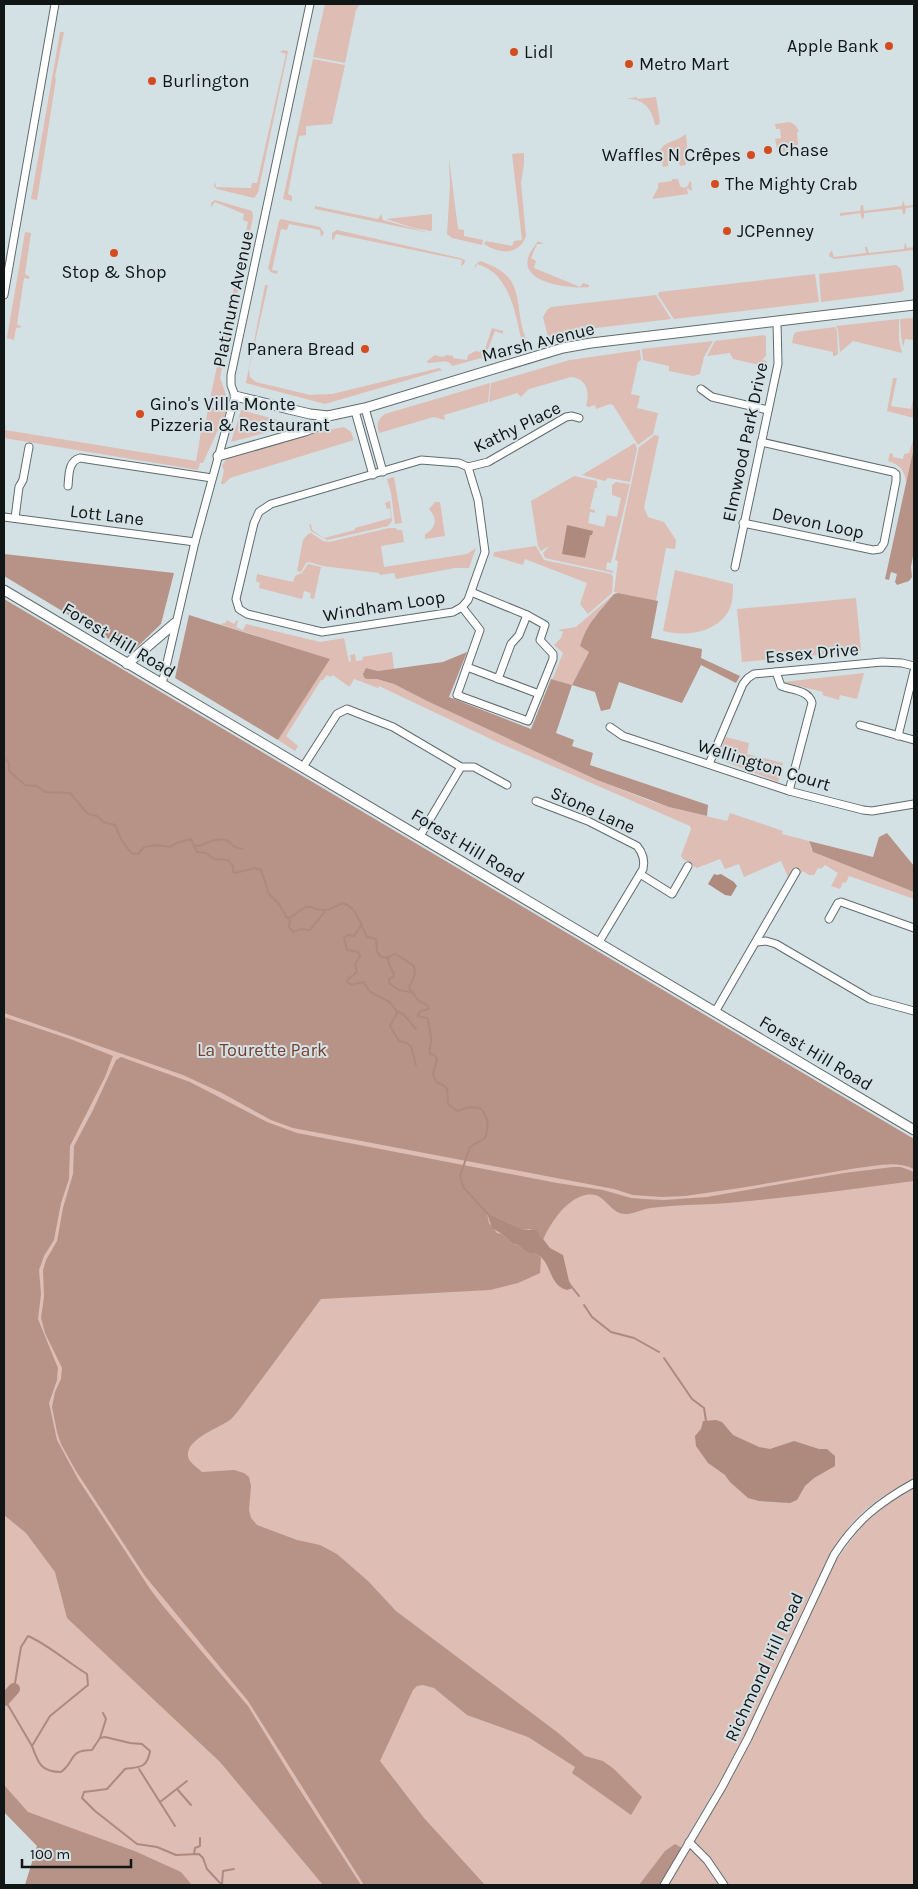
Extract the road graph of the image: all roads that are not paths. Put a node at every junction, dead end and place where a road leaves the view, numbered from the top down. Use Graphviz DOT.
graph roads {
  1 [pos="55,4"];
  2 [pos="310,4"];
  3 [pos="4,295"];
  4 [pos="914,304"];
  5 [pos="777,322"];
  6 [pos="700,390"];
  7 [pos="235,396"];
  8 [pos="365,408"];
  9 [pos="768,410"];
  10 [pos="355,411"];
  11 [pos="328,416"];
  12 [pos="579,418"];
  13 [pos="761,442"];
  14 [pos="30,447"];
  15 [pos="218,456"];
  16 [pos="468,467"];
  17 [pos="383,472"];
  18 [pos="373,474"];
  19 [pos="212,478"];
  20 [pos="68,486"];
  21 [pos="4,517"];
  22 [pos="14,518"];
  23 [pos="744,523"];
  24 [pos="195,542"];
  25 [pos="734,567"];
  26 [pos="4,590"];
  27 [pos="471,592"];
  28 [pos="462,607"];
  29 [pos="527,615"];
  30 [pos="175,622"];
  31 [pos="127,664"];
  32 [pos="914,666"];
  33 [pos="467,667"];
  34 [pos="914,671"];
  35 [pos="776,672"];
  36 [pos="498,678"];
  37 [pos="162,684"];
  38 [pos="539,694"];
  39 [pos="860,725"];
  40 [pos="610,727"];
  41 [pos="898,736"];
  42 [pos="914,740"];
  43 [pos="709,764"];
  44 [pos="303,767"];
  45 [pos="461,767"];
  46 [pos="506,785"];
  47 [pos="789,791"];
  48 [pos="536,801"];
  49 [pos="914,804"];
  50 [pos="420,836"];
  51 [pos="688,866"];
  52 [pos="796,872"];
  53 [pos="640,874"];
  54 [pos="829,920"];
  55 [pos="914,928"];
  56 [pos="599,942"];
  57 [pos="757,942"];
  58 [pos="914,1011"];
  59 [pos="715,1012"];
  60 [pos="914,1130"];
  61 [pos="914,1483"];
  62 [pos="689,1842"];
  63 [pos="664,1885"];
  64 [pos="724,1885"];
  1 -- 3 [label="street"];
  2 -- 7 [label="street, Platinum Avenue"];
  4 -- 5 [label="street, Marsh Avenue"];
  5 -- 8 [label="street, Marsh Avenue"];
  5 -- 9 [label="street, Elmwood Park Drive"];
  6 -- 9 [label="street"];
  7 -- 11 [label="street, Marsh Avenue"];
  7 -- 15 [label="street, Platinum Avenue"];
  8 -- 10 [label="street, Marsh Avenue"];
  8 -- 17 [label="street"];
  9 -- 13 [label="street, Elmwood Park Drive"];
  10 -- 11 [label="street, Marsh Avenue"];
  10 -- 18 [label="street"];
  11 -- 15 [label="street"];
  12 -- 16 [label="street, Kathy Place"];
  13 -- 23 [label="street, Elmwood Park Drive"];
  13 -- 23 [label="street, Devon Loop"];
  14 -- 22 [label="street"];
  15 -- 19 [label="street, Platinum Avenue"];
  16 -- 17 [label="street, Windham Loop"];
  16 -- 27 [label="street, Windham Loop"];
  17 -- 18 [label="street, Windham Loop"];
  18 -- 28 [label="street, Windham Loop"];
  19 -- 20 [label="street"];
  19 -- 24 [label="street, Platinum Avenue"];
  21 -- 22 [label="street, Lott Lane"];
  22 -- 24 [label="street, Lott Lane"];
  23 -- 25 [label="street, Elmwood Park Drive"];
  24 -- 30 [label="street, Platinum Avenue"];
  26 -- 31 [label="street, Forest Hill Road"];
  27 -- 28 [label="street, Windham Loop"];
  27 -- 29 [label="street"];
  28 -- 33 [label="street"];
  29 -- 36 [label="street"];
  29 -- 38 [label="street"];
  30 -- 31 [label="street"];
  30 -- 37 [label="street, Platinum Avenue"];
  31 -- 37 [label="street, Forest Hill Road"];
  32 -- 35 [label="street, Essex Drive"];
  33 -- 36 [label="street"];
  33 -- 38 [label="street"];
  34 -- 41 [label="street"];
  35 -- 43 [label="street, Essex Drive"];
  35 -- 47 [label="street"];
  36 -- 38 [label="street"];
  37 -- 44 [label="street, Forest Hill Road"];
  39 -- 41 [label="street"];
  40 -- 43 [label="street, Wellington Court"];
  41 -- 42 [label="street"];
  43 -- 47 [label="street, Wellington Court"];
  44 -- 45 [label="street"];
  44 -- 50 [label="street, Forest Hill Road"];
  45 -- 46 [label="street"];
  45 -- 50 [label="street"];
  47 -- 49 [label="street, Wellington Court"];
  48 -- 53 [label="street, Stone Lane"];
  50 -- 56 [label="street, Forest Hill Road"];
  51 -- 53 [label="street"];
  52 -- 57 [label="street"];
  53 -- 56 [label="street"];
  54 -- 55 [label="street"];
  56 -- 59 [label="street, Forest Hill Road"];
  57 -- 58 [label="street"];
  57 -- 59 [label="street"];
  59 -- 60 [label="street, Forest Hill Road"];
  61 -- 62 [label="street, Richmond Hill Road"];
  62 -- 63 [label="street, Richmond Hill Road"];
  62 -- 64 [label="street"];
}
